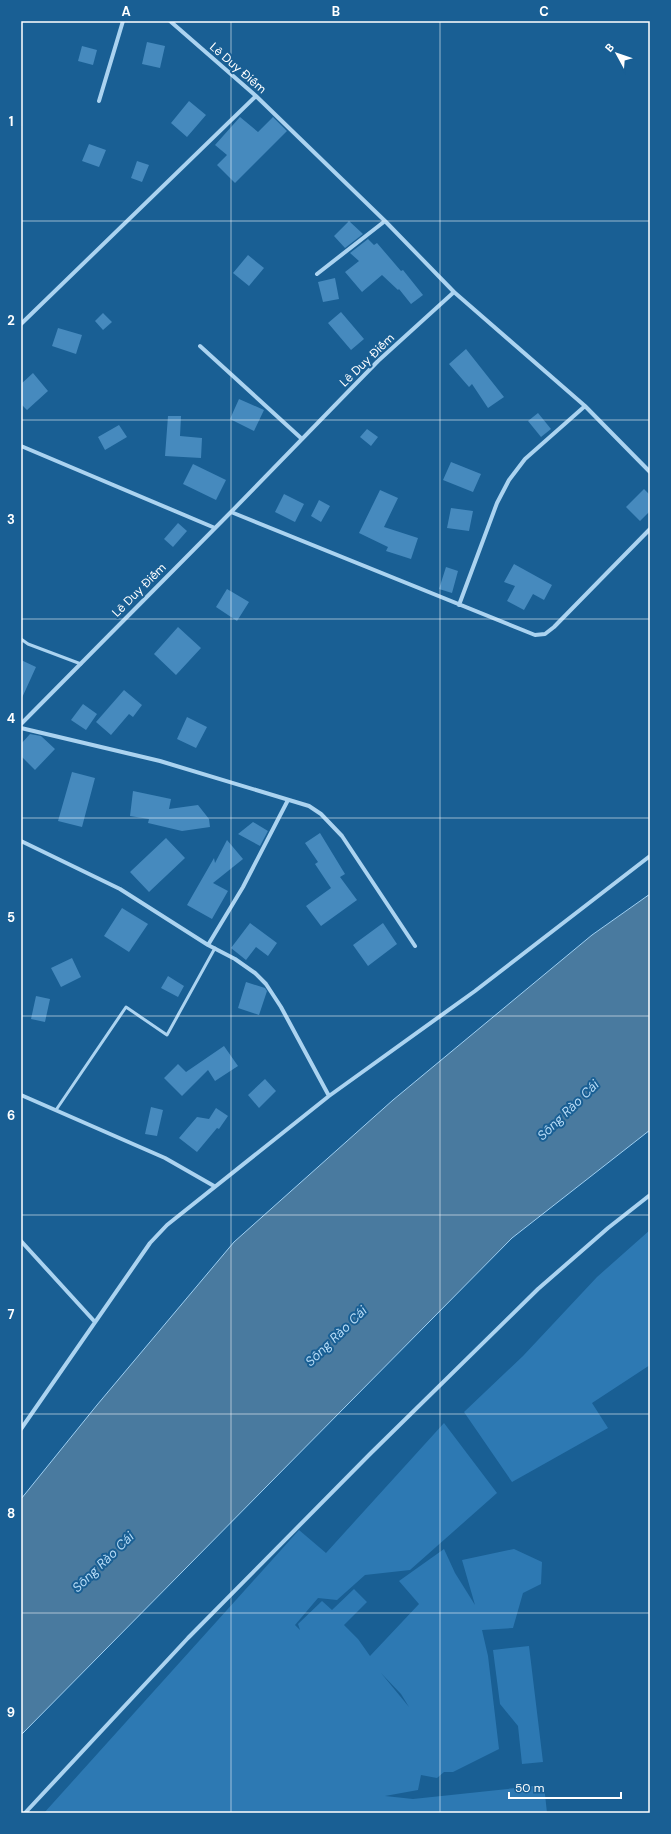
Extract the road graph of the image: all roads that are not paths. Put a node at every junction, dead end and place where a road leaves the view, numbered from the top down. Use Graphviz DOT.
graph roads {
  1 [pos="123,21"];
  2 [pos="170,21"];
  3 [pos="256,96"];
  4 [pos="99,101"];
  5 [pos="385,221"];
  6 [pos="317,274"];
  7 [pos="454,292"];
  8 [pos="21,324"];
  9 [pos="200,346"];
  10 [pos="585,406"];
  11 [pos="302,439"];
  12 [pos="21,446"];
  13 [pos="650,472"];
  14 [pos="231,512"];
  15 [pos="215,528"];
  16 [pos="650,529"];
  17 [pos="459,605"];
  18 [pos="21,639"];
  19 [pos="81,664"];
  20 [pos="21,724"];
  21 [pos="21,728"];
  22 [pos="288,800"];
  23 [pos="21,841"];
  24 [pos="650,856"];
  25 [pos="208,945"];
  26 [pos="415,946"];
  27 [pos="215,948"];
  28 [pos="21,1095"];
  29 [pos="329,1096"];
  30 [pos="56,1110"];
  31 [pos="214,1186"];
  32 [pos="650,1195"];
  33 [pos="21,1241"];
  34 [pos="96,1322"];
  35 [pos="21,1429"];
  36 [pos="25,1813"];
  1 -- 4 [label="street"];
  2 -- 3 [label="street, Lê Duy Điếm"];
  3 -- 5 [label="street, Lê Duy Điếm"];
  3 -- 8 [label="street"];
  5 -- 6 [label="street"];
  5 -- 7 [label="street, Lê Duy Điếm"];
  7 -- 10 [label="street"];
  7 -- 11 [label="street, Lê Duy Điếm"];
  9 -- 11 [label="street"];
  10 -- 13 [label="street"];
  10 -- 17 [label="street"];
  11 -- 14 [label="street, Lê Duy Điếm"];
  12 -- 15 [label="street"];
  14 -- 15 [label="street, Lê Duy Điếm"];
  14 -- 17 [label="street"];
  15 -- 19 [label="street, Lê Duy Điếm"];
  16 -- 17 [label="street"];
  18 -- 19 [label="lane"];
  19 -- 20 [label="street, Lê Duy Điếm"];
  21 -- 22 [label="street"];
  22 -- 25 [label="street"];
  22 -- 26 [label="street"];
  23 -- 25 [label="street"];
  24 -- 29 [label="street"];
  25 -- 27 [label="street"];
  27 -- 29 [label="street"];
  27 -- 30 [label="lane"];
  28 -- 30 [label="street"];
  29 -- 31 [label="street"];
  30 -- 31 [label="street"];
  31 -- 34 [label="street"];
  32 -- 36 [label="street"];
  33 -- 34 [label="street"];
  34 -- 35 [label="street"];
}
